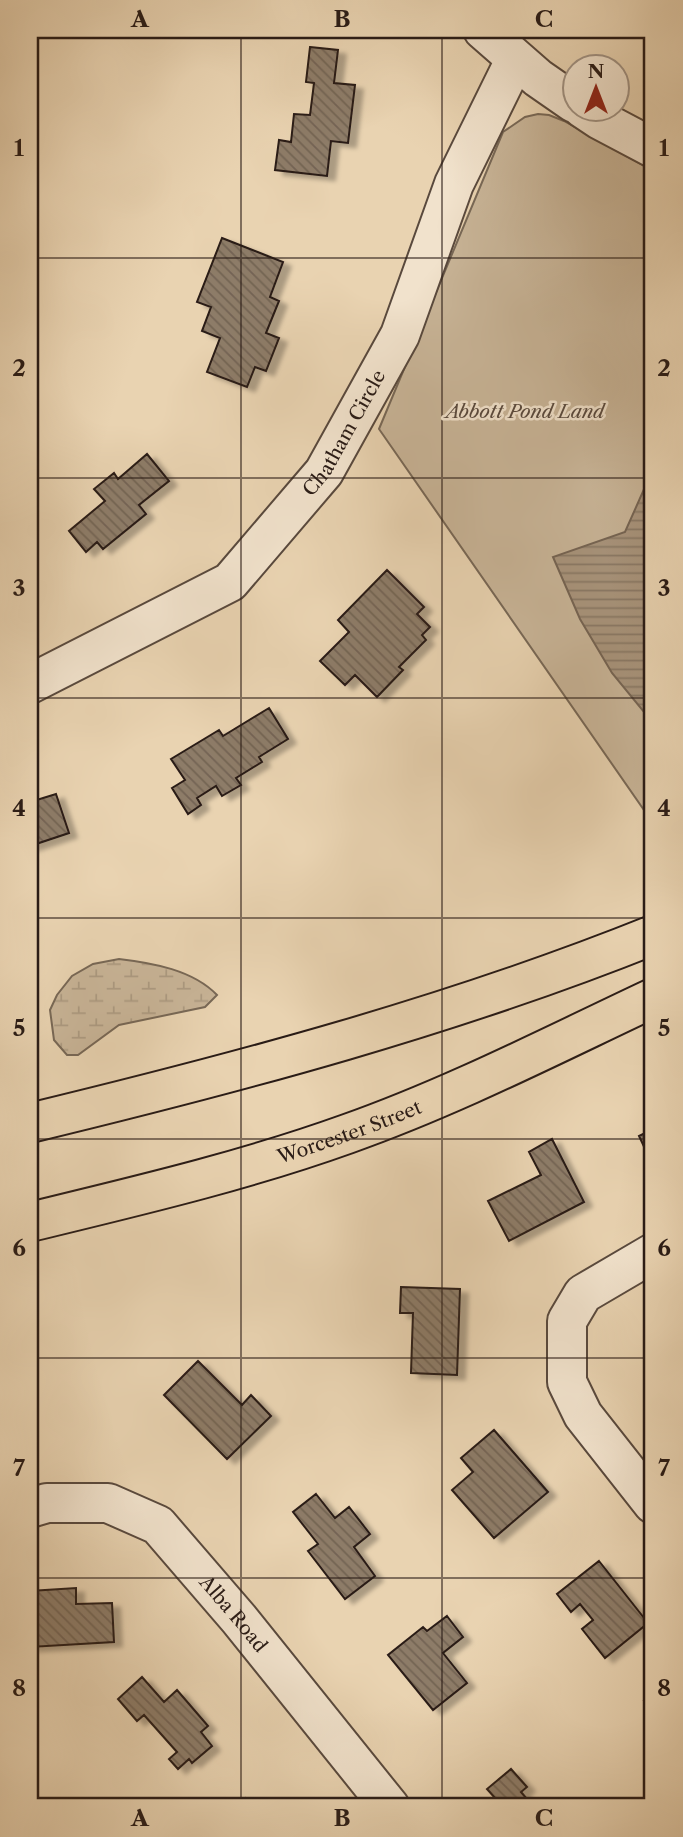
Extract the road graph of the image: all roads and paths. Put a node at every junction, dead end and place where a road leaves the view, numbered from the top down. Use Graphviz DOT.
graph roads {
  1 [pos="483,30"];
  2 [pos="515,60"];
  3 [pos="560,92"];
  4 [pos="604,122"];
  5 [pos="653,148"];
  6 [pos="30,684"];
  7 [pos="653,935"];
  8 [pos="653,998"];
  9 [pos="30,1123"];
  10 [pos="30,1222"];
  11 [pos="653,1253"];
  12 [pos="653,1504"];
  13 [pos="30,1508"];
  14 [pos="390,1807"];
  1 -- 2 [label="street"];
  2 -- 3 [label="street"];
  2 -- 6 [label="street, Chatham Circle"];
  4 -- 5 [label="street"];
  7 -- 9 [label="highway"];
  8 -- 10 [label="highway, Worcester Street"];
  11 -- 12 [label="street"];
  13 -- 14 [label="street, Alba Road"];
}
